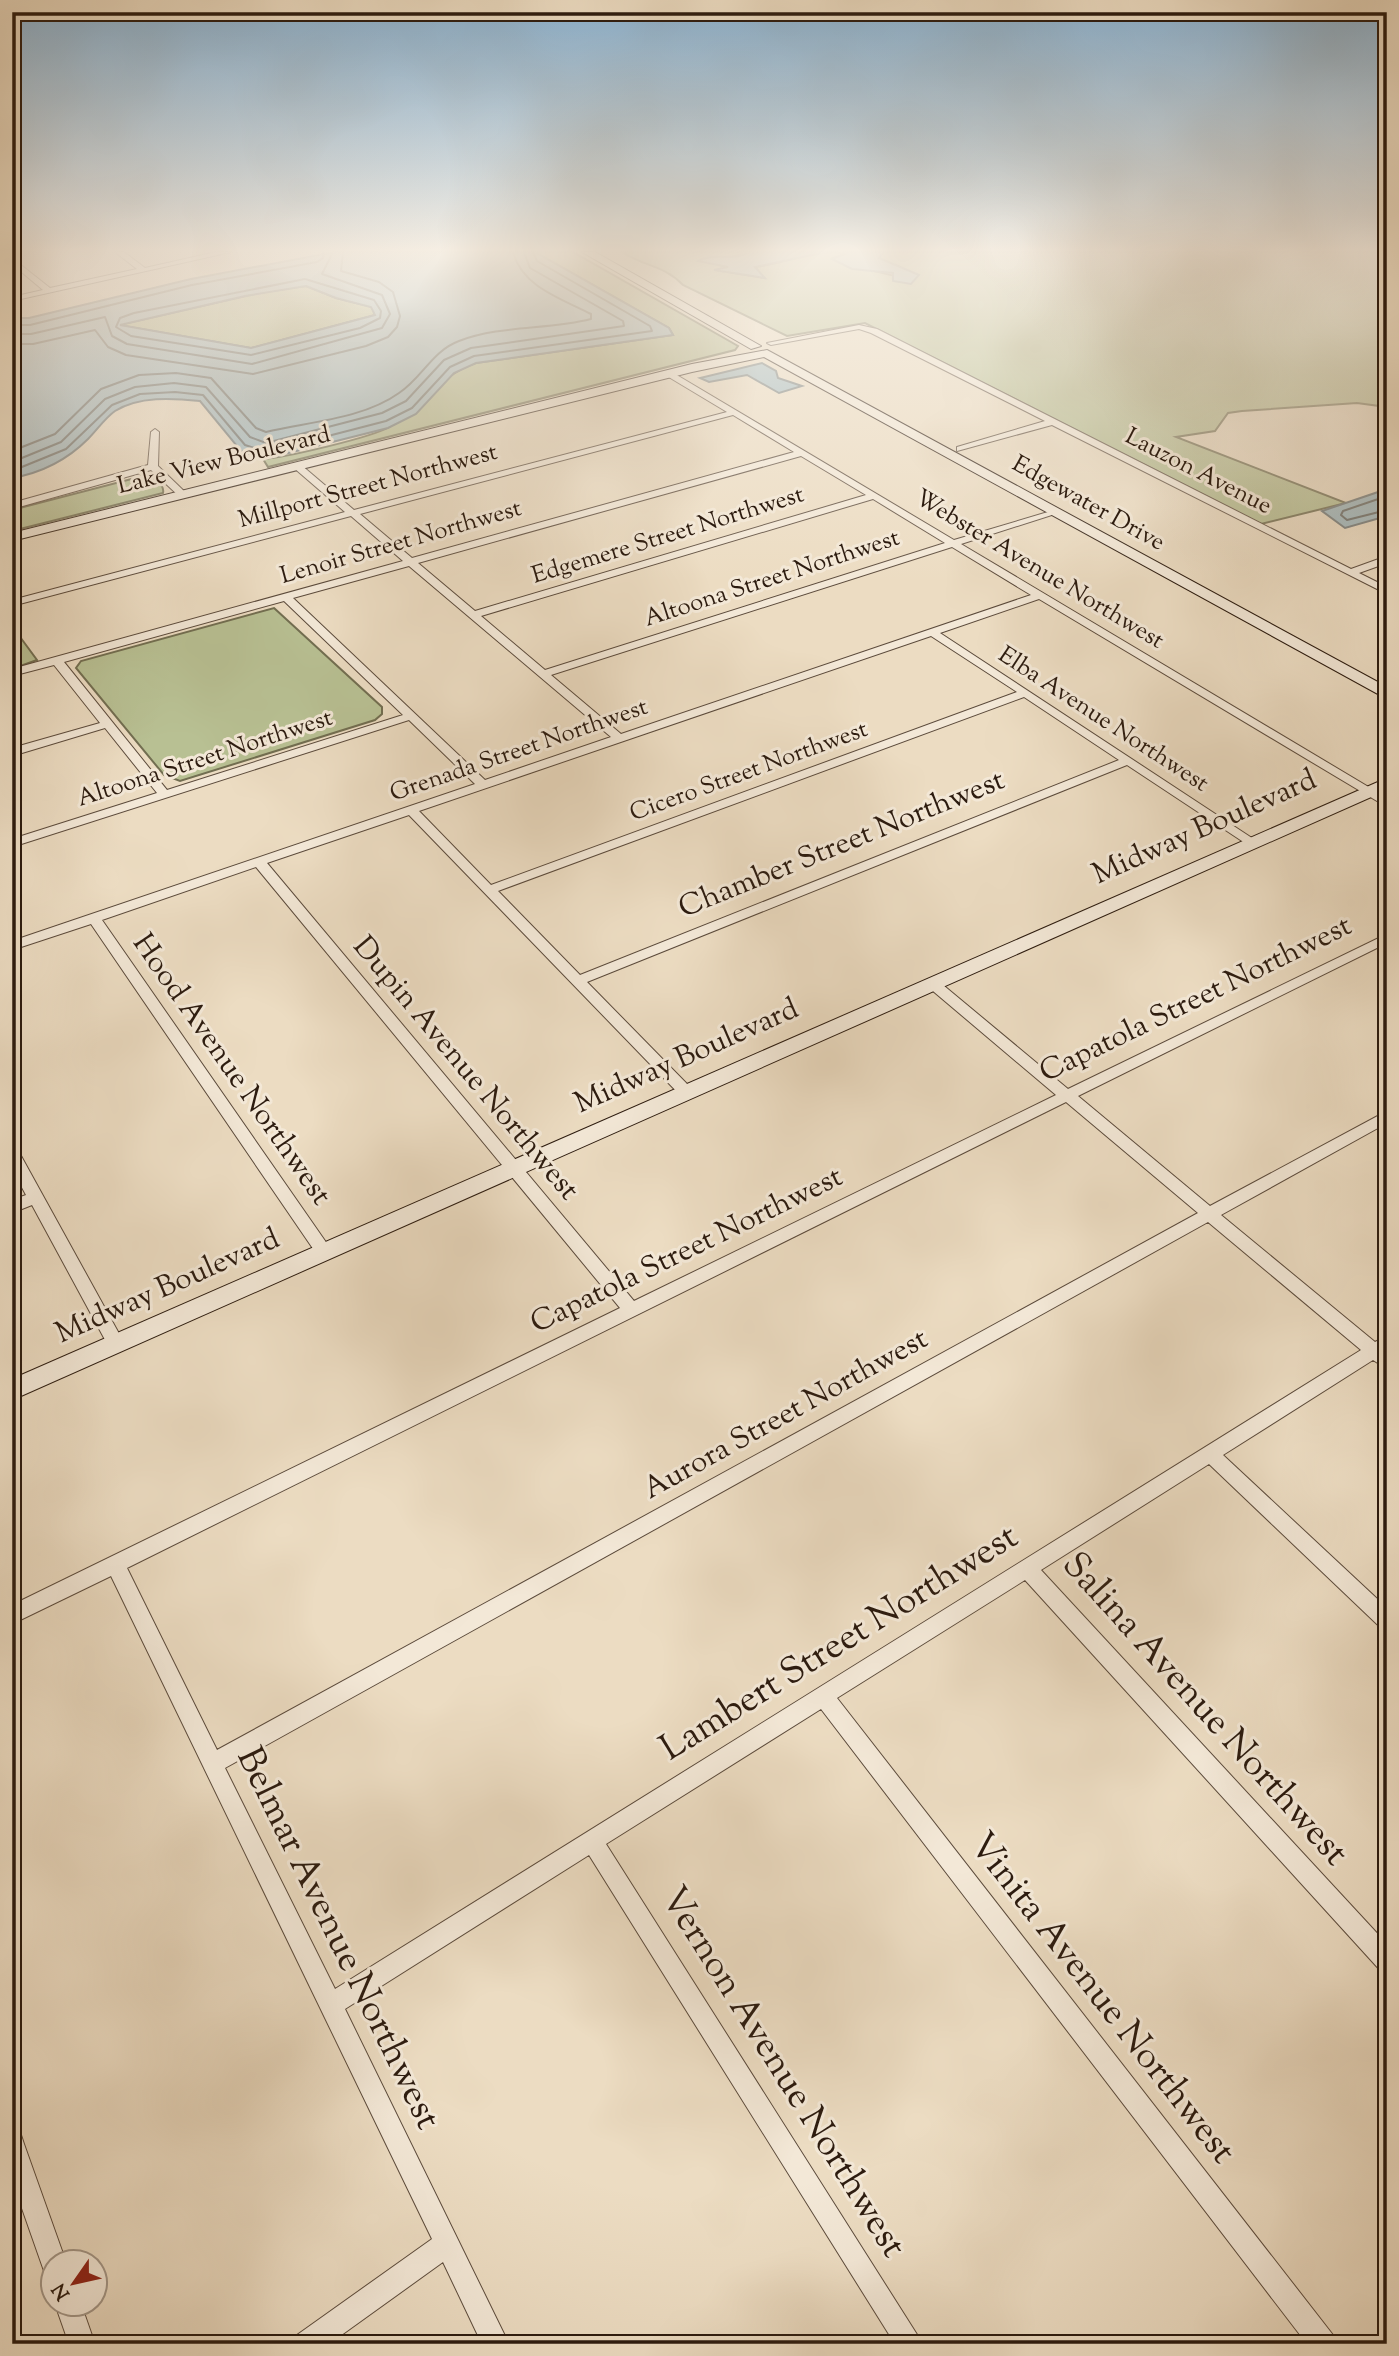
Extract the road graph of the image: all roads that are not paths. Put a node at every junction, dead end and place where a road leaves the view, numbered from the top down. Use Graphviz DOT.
graph roads {
  1 [pos="715,362"];
  2 [pos="792,362"];
  3 [pos="794,362"];
  4 [pos="935,362"];
  5 [pos="670,374"];
  6 [pos="735,412"];
  7 [pos="1053,422"];
  8 [pos="155,432"];
  9 [pos="960,449"];
  10 [pos="802,453"];
  11 [pos="296,466"];
  12 [pos="153,467"];
  13 [pos="183,495"];
  14 [pos="874,496"];
  15 [pos="12,506"];
  16 [pos="1055,511"];
  17 [pos="352,513"];
  18 [pos="12,537"];
  19 [pos="953,544"];
  20 [pos="1387,559"];
  21 [pos="410,562"];
  22 [pos="1350,573"];
  23 [pos="1387,591"];
  24 [pos="1040,595"];
  25 [pos="286,597"];
  26 [pos="12,603"];
  27 [pos="473,615"];
  28 [pos="932,632"];
  29 [pos="57,661"];
  30 [pos="12,673"];
  31 [pos="543,674"];
  32 [pos="1387,684"];
  33 [pos="1023,694"];
  34 [pos="1387,694"];
  35 [pos="411,716"];
  36 [pos="108,724"];
  37 [pos="620,739"];
  38 [pos="12,752"];
  39 [pos="1127,761"];
  40 [pos="1387,783"];
  41 [pos="483,785"];
  42 [pos="1367,791"];
  43 [pos="164,794"];
  44 [pos="1387,803"];
  45 [pos="411,810"];
  46 [pos="1252,842"];
  47 [pos="12,843"];
  48 [pos="259,862"];
  49 [pos="489,890"];
  50 [pos="94,918"];
  51 [pos="1387,938"];
  52 [pos="12,946"];
  53 [pos="577,981"];
  54 [pos="932,984"];
  55 [pos="686,1092"];
  56 [pos="1066,1095"];
  57 [pos="1387,1116"];
  58 [pos="12,1154"];
  59 [pos="513,1168"];
  60 [pos="36,1197"];
  61 [pos="12,1207"];
  62 [pos="1209,1214"];
  63 [pos="324,1252"];
  64 [pos="631,1310"];
  65 [pos="116,1344"];
  66 [pos="1382,1352"];
  67 [pos="12,1390"];
  68 [pos="1210,1454"];
  69 [pos="115,1564"];
  70 [pos="1027,1568"];
  71 [pos="12,1615"];
  72 [pos="1387,1621"];
  73 [pos="823,1696"];
  74 [pos="212,1764"];
  75 [pos="592,1841"];
  76 [pos="1387,1961"];
  77 [pos="330,2005"];
  78 [pos="12,2144"];
  79 [pos="447,2244"];
  80 [pos="48,2248"];
  81 [pos="73,2318"];
  82 [pos="82,2344"];
  83 [pos="306,2344"];
  84 [pos="496,2344"];
  85 [pos="910,2344"];
  86 [pos="1324,2344"];
  1 -- 5 [label="street, Lake View Boulevard"];
  2 -- 16 [label="street, Edgewater Drive"];
  3 -- 9 [label="street, Edgewater Drive"];
  4 -- 7 [label="street, Lauzon Avenue"];
  5 -- 6 [label="street, Webster Avenue Northwest"];
  5 -- 11 [label="street, Lake View Boulevard"];
  6 -- 10 [label="street, Webster Avenue Northwest"];
  6 -- 17 [label="street, Millport Street Northwest"];
  7 -- 9 [label="street"];
  7 -- 22 [label="street, Lauzon Avenue"];
  8 -- 12 [label="street"];
  9 -- 32 [label="street, Edgewater Drive"];
  10 -- 14 [label="street, Webster Avenue Northwest"];
  10 -- 21 [label="street, Lenoir Street Northwest"];
  11 -- 13 [label="street, Lake View Boulevard"];
  11 -- 17 [label="street"];
  12 -- 13 [label="street"];
  12 -- 15 [label="street"];
  13 -- 18 [label="street, Lake View Boulevard"];
  14 -- 19 [label="street, Webster Avenue Northwest"];
  14 -- 27 [label="street, Edgemere Street Northwest"];
  16 -- 19 [label="street, Altoona Street Northwest"];
  16 -- 34 [label="street, Edgewater Drive"];
  17 -- 21 [label="street"];
  17 -- 26 [label="street, Millport Street Northwest"];
  19 -- 24 [label="street, Webster Avenue Northwest"];
  19 -- 31 [label="street, Altoona Street Northwest"];
  20 -- 22 [label="street"];
  21 -- 25 [label="street, Lenoir Street Northwest"];
  21 -- 27 [label="street"];
  22 -- 23 [label="street, Lauzon Avenue"];
  24 -- 28 [label="street, Grenada Street Northwest"];
  24 -- 42 [label="street, Webster Avenue Northwest"];
  25 -- 29 [label="street, Lenoir Street Northwest"];
  25 -- 35 [label="street"];
  27 -- 31 [label="street"];
  28 -- 33 [label="street, Elba Avenue Northwest"];
  28 -- 37 [label="street, Grenada Street Northwest"];
  29 -- 30 [label="street, Lenoir Street Northwest"];
  29 -- 36 [label="street"];
  31 -- 37 [label="street"];
  33 -- 39 [label="street, Elba Avenue Northwest"];
  33 -- 49 [label="street, Cicero Street Northwest"];
  35 -- 41 [label="street"];
  35 -- 43 [label="street, Altoona Street Northwest"];
  36 -- 38 [label="street"];
  36 -- 43 [label="street"];
  37 -- 41 [label="street, Grenada Street Northwest"];
  39 -- 46 [label="street, Elba Avenue Northwest"];
  39 -- 53 [label="street, Chamber Street Northwest"];
  40 -- 42 [label="street, Midway Boulevard"];
  41 -- 45 [label="street, Grenada Street Northwest"];
  42 -- 44 [label="street, Webster Avenue Northwest"];
  42 -- 46 [label="street, Midway Boulevard"];
  43 -- 47 [label="street, Altoona Street Northwest"];
  45 -- 48 [label="street, Grenada Street Northwest"];
  45 -- 49 [label="street"];
  46 -- 54 [label="street, Midway Boulevard"];
  48 -- 50 [label="street, Grenada Street Northwest"];
  48 -- 59 [label="street, Dupin Avenue Northwest"];
  49 -- 53 [label="street"];
  50 -- 52 [label="street, Grenada Street Northwest"];
  50 -- 63 [label="street, Hood Avenue Northwest"];
  51 -- 56 [label="street, Capatola Street Northwest"];
  53 -- 55 [label="street"];
  54 -- 55 [label="street, Midway Boulevard"];
  54 -- 56 [label="street"];
  55 -- 59 [label="street, Midway Boulevard"];
  56 -- 62 [label="street"];
  56 -- 64 [label="street, Capatola Street Northwest"];
  57 -- 62 [label="street, Aurora Street Northwest"];
  58 -- 60 [label="street"];
  59 -- 63 [label="street, Midway Boulevard"];
  59 -- 64 [label="street, Dupin Avenue Northwest"];
  60 -- 61 [label="street"];
  60 -- 65 [label="street"];
  62 -- 66 [label="street"];
  62 -- 74 [label="street, Aurora Street Northwest"];
  63 -- 65 [label="street, Midway Boulevard"];
  64 -- 69 [label="street, Capatola Street Northwest"];
  65 -- 67 [label="street, Midway Boulevard"];
  66 -- 68 [label="street, Lambert Street Northwest"];
  68 -- 70 [label="street, Lambert Street Northwest"];
  68 -- 72 [label="street"];
  69 -- 71 [label="street, Capatola Street Northwest"];
  69 -- 74 [label="street, Belmar Avenue Northwest"];
  70 -- 73 [label="street, Lambert Street Northwest"];
  70 -- 76 [label="street, Salina Avenue Northwest"];
  73 -- 75 [label="street, Lambert Street Northwest"];
  73 -- 86 [label="street, Vinita Avenue Northwest"];
  74 -- 77 [label="street, Belmar Avenue Northwest"];
  75 -- 77 [label="street, Lambert Street Northwest"];
  75 -- 85 [label="street, Vernon Avenue Northwest"];
  77 -- 79 [label="street, Belmar Avenue Northwest"];
  78 -- 80 [label="street"];
  79 -- 83 [label="street"];
  79 -- 84 [label="street, Belmar Avenue Northwest"];
  81 -- 82 [label="street"];
}
